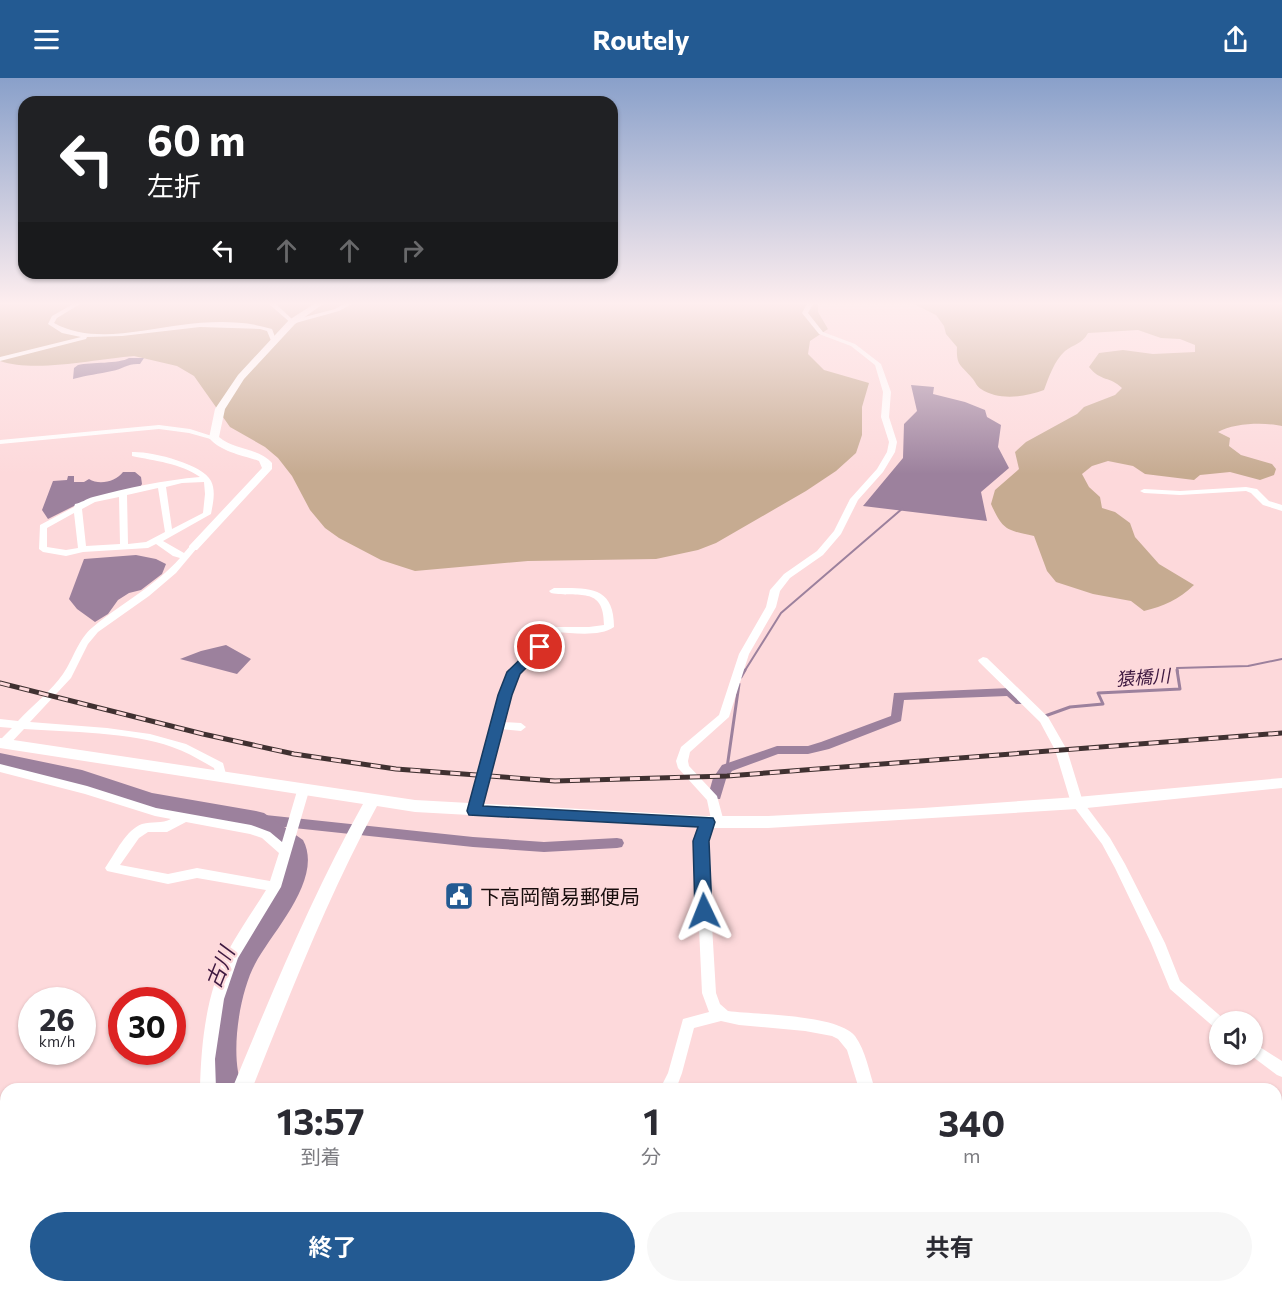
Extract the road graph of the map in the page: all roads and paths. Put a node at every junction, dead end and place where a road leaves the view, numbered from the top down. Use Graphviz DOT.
graph roads {
  1 [pos="256,361"];
  2 [pos="874,361"];
  3 [pos="213,438"];
  4 [pos="0,442"];
  5 [pos="135,454"];
  6 [pos="207,479"];
  7 [pos="162,486"];
  8 [pos="1144,491"];
  9 [pos="123,493"];
  10 [pos="78,506"];
  11 [pos="1282,508"];
  12 [pos="170,532"];
  13 [pos="157,542"];
  14 [pos="124,547"];
  15 [pos="193,548"];
  16 [pos="83,549"];
  17 [pos="184,556"];
  18 [pos="554,591"];
  19 [pos="983,660"];
  20 [pos="0,723"];
  21 [pos="21,725"];
  22 [pos="497,725"];
  23 [pos="521,727"];
  24 [pos="2,744"];
  25 [pos="0,768"];
  26 [pos="221,778"];
  27 [pos="1282,783"];
  28 [pos="303,791"];
  29 [pos="372,801"];
  30 [pos="1077,803"];
  31 [pos="474,811"];
  32 [pos="184,818"];
  33 [pos="712,822"];
  34 [pos="285,851"];
  35 [pos="275,888"];
  36 [pos="720,1014"];
  37 [pos="1209,1014"];
  38 [pos="1263,1056"];
  39 [pos="1282,1070"];
  40 [pos="208,1083"];
  41 [pos="245,1083"];
  42 [pos="671,1083"];
  43 [pos="865,1083"];
  1 -- 3 [label="street"];
  2 -- 33 [label="street"];
  3 -- 4 [label="street"];
  3 -- 15 [label="street"];
  5 -- 6 [label="street"];
  6 -- 7 [label="street"];
  6 -- 12 [label="street"];
  7 -- 9 [label="street"];
  7 -- 12 [label="street"];
  8 -- 11 [label="street"];
  9 -- 10 [label="street"];
  9 -- 14 [label="street"];
  10 -- 16 [label="street"];
  10 -- 16 [label="street"];
  12 -- 13 [label="street"];
  13 -- 14 [label="street"];
  13 -- 17 [label="street"];
  14 -- 16 [label="street"];
  15 -- 17 [label="street"];
  17 -- 21 [label="street"];
  18 -- 22 [label="street"];
  19 -- 30 [label="street"];
  20 -- 21 [label="street"];
  21 -- 24 [label="street"];
  21 -- 26 [label="street"];
  22 -- 23 [label="street"];
  22 -- 31 [label="street"];
  24 -- 26 [label="street"];
  25 -- 32 [label="street"];
  26 -- 28 [label="street"];
  27 -- 30 [label="street"];
  28 -- 29 [label="street"];
  28 -- 34 [label="street"];
  29 -- 31 [label="street"];
  29 -- 41 [label="street"];
  30 -- 33 [label="street"];
  30 -- 37 [label="street"];
  31 -- 33 [label="street"];
  32 -- 34 [label="street"];
  32 -- 35 [label="street"];
  33 -- 36 [label="street"];
  34 -- 35 [label="street"];
  35 -- 40 [label="street"];
  36 -- 42 [label="street"];
  36 -- 43 [label="street"];
  38 -- 39 [label="street"];
}
